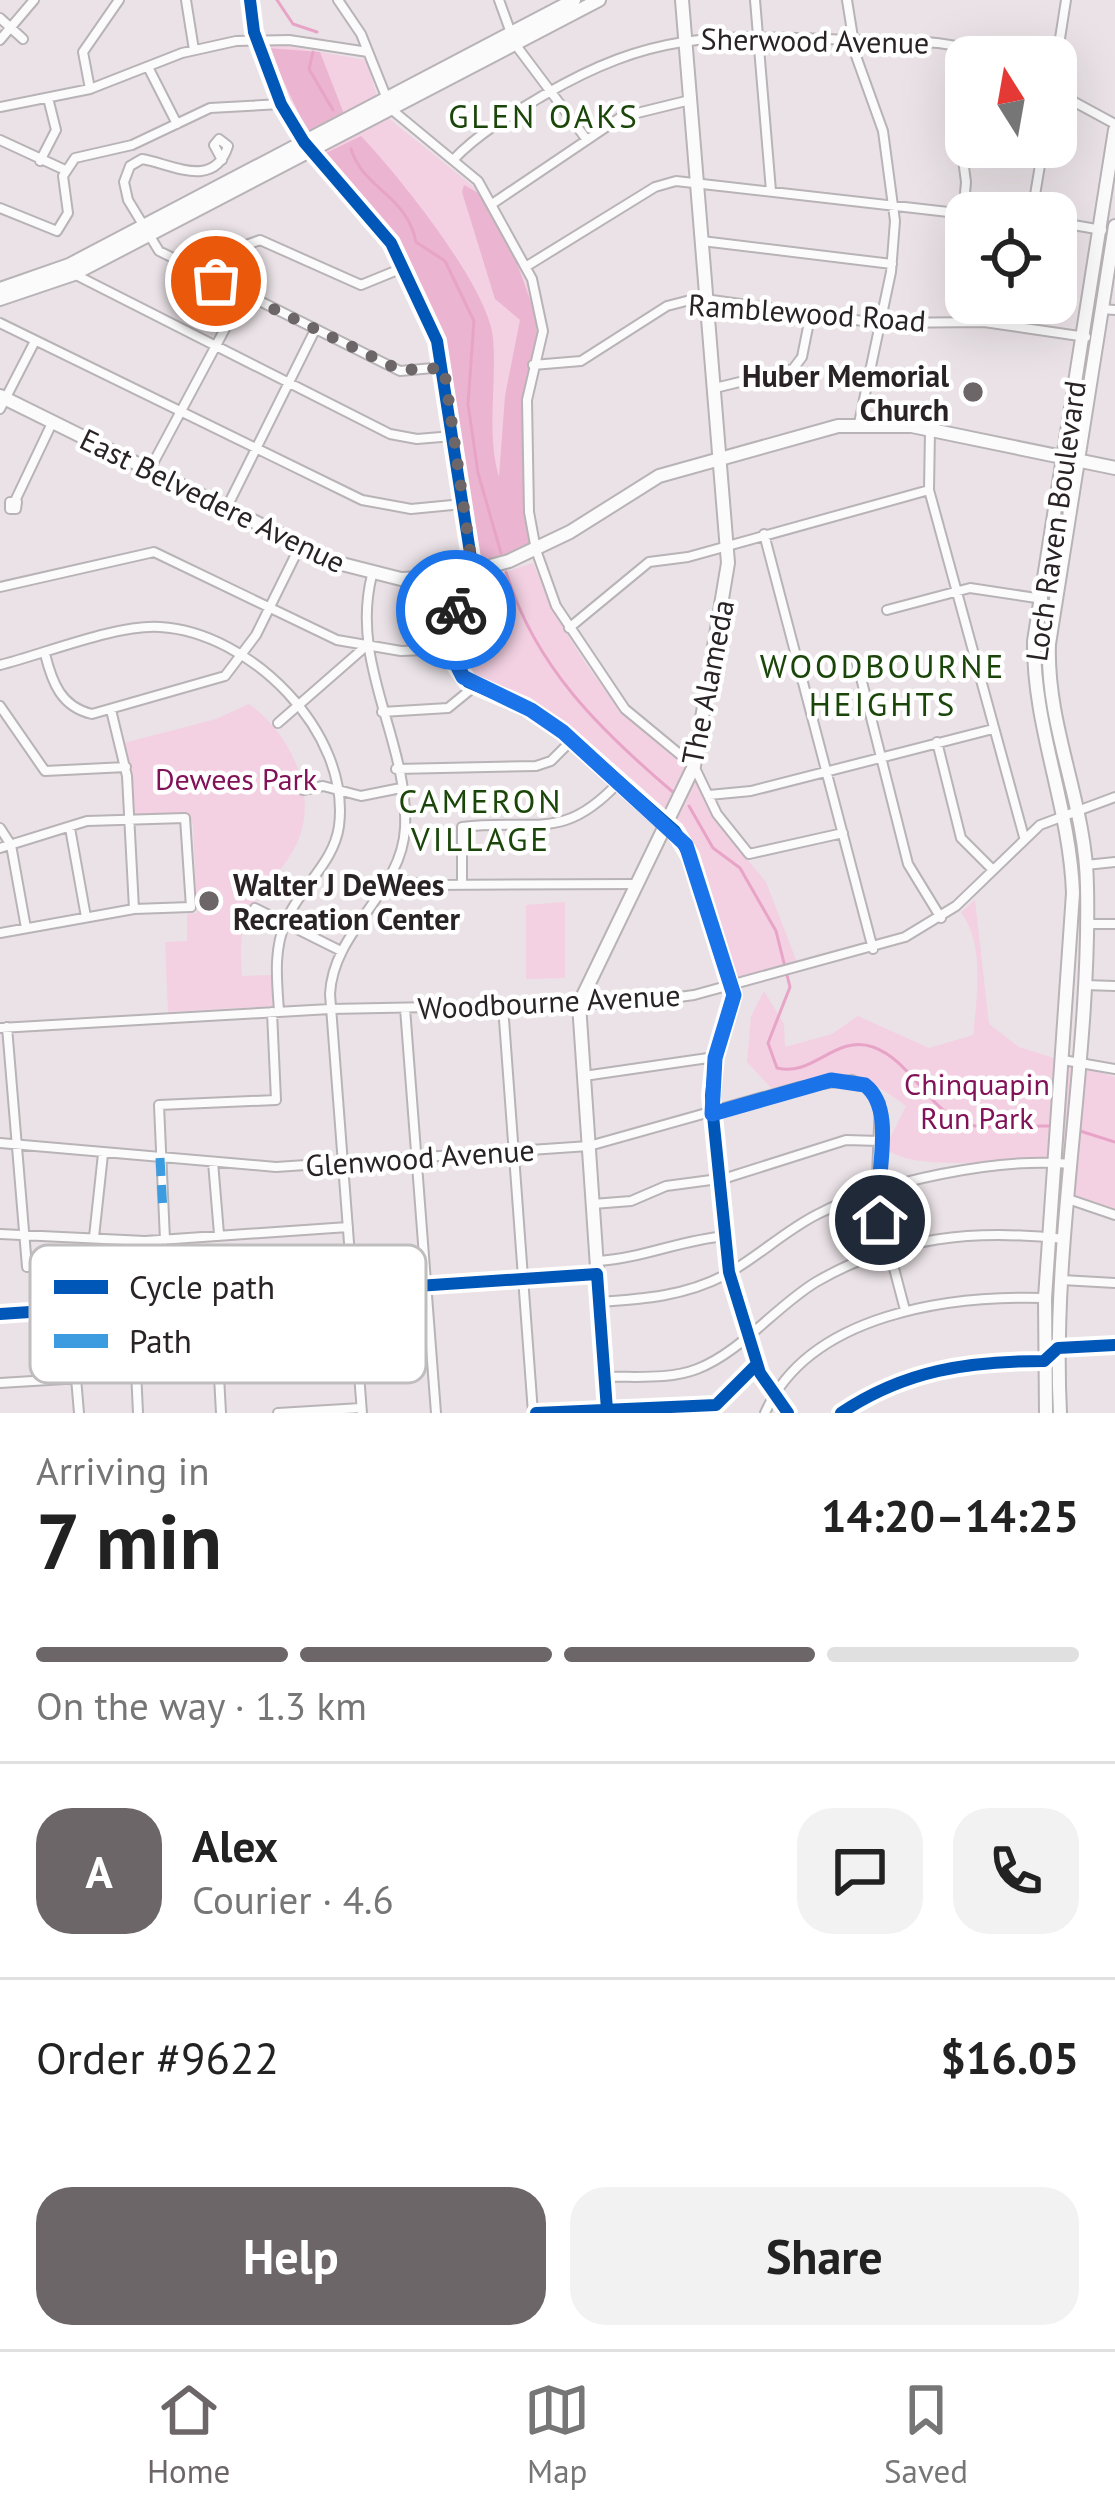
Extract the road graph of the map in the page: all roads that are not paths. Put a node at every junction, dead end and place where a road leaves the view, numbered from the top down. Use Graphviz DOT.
graph roads {
  1 [pos="34,0"];
  2 [pos="119,0"];
  3 [pos="186,0"];
  4 [pos="250,0"];
  5 [pos="338,0"];
  6 [pos="499,0"];
  7 [pos="599,0"];
  8 [pos="682,0"];
  9 [pos="755,0"];
  10 [pos="848,0"];
  11 [pos="1066,0"];
  12 [pos="569,1"];
  13 [pos="0,18"];
  14 [pos="10,27"];
  15 [pos="1060,36"];
  16 [pos="755,37"];
  17 [pos="682,38"];
  18 [pos="23,39"];
  19 [pos="259,39"];
  20 [pos="512,39"];
  21 [pos="0,40"];
  22 [pos="853,40"];
  23 [pos="945,46"];
  24 [pos="194,50"];
  25 [pos="368,52"];
  26 [pos="148,67"];
  27 [pos="90,89"];
  28 [pos="554,89"];
  29 [pos="48,98"];
  30 [pos="686,100"];
  31 [pos="281,104"];
  32 [pos="388,104"];
  33 [pos="1077,104"];
  34 [pos="0,107"];
  35 [pos="177,124"];
  36 [pos="1115,127"];
  37 [pos="0,140"];
  38 [pos="587,140"];
  39 [pos="308,146"];
  40 [pos="454,159"];
  41 [pos="222,160"];
  42 [pos="40,161"];
  43 [pos="65,170"];
  44 [pos="694,181"];
  45 [pos="771,190"];
  46 [pos="492,204"];
  47 [pos="894,205"];
  48 [pos="0,208"];
  49 [pos="945,211"];
  50 [pos="1077,226"];
  51 [pos="1099,230"];
  52 [pos="144,231"];
  53 [pos="1115,231"];
  54 [pos="700,241"];
  55 [pos="892,264"];
  56 [pos="527,266"];
  57 [pos="406,267"];
  58 [pos="74,274"];
  59 [pos="216,281"];
  60 [pos="0,289"];
  61 [pos="243,295"];
  62 [pos="0,299"];
  63 [pos="706,299"];
  64 [pos="1109,309"];
  65 [pos="811,312"];
  66 [pos="0,323"];
  67 [pos="878,323"];
  68 [pos="1015,326"];
  69 [pos="315,330"];
  70 [pos="1080,337"];
  71 [pos="1098,338"];
  72 [pos="35,341"];
  73 [pos="215,349"];
  74 [pos="533,365"];
  75 [pos="444,368"];
  76 [pos="288,384"];
  77 [pos="715,388"];
  78 [pos="2,402"];
  79 [pos="180,412"];
  80 [pos="53,421"];
  81 [pos="859,423"];
  82 [pos="930,430"];
  83 [pos="454,435"];
  84 [pos="256,449"];
  85 [pos="722,456"];
  86 [pos="1070,459"];
  87 [pos="1115,468"];
  88 [pos="149,470"];
  89 [pos="929,490"];
  90 [pos="15,501"];
  91 [pos="463,504"];
  92 [pos="226,508"];
  93 [pos="764,534"];
  94 [pos="729,544"];
  95 [pos="300,545"];
  96 [pos="536,550"];
  97 [pos="471,572"];
  98 [pos="372,575"];
  99 [pos="0,587"];
  100 [pos="956,591"];
  101 [pos="1047,600"];
  102 [pos="270,609"];
  103 [pos="887,610"];
  104 [pos="569,628"];
  105 [pos="365,647"];
  106 [pos="449,649"];
  107 [pos="45,654"];
  108 [pos="240,658"];
  109 [pos="857,662"];
  110 [pos="0,665"];
  111 [pos="475,686"];
  112 [pos="302,703"];
  113 [pos="0,706"];
  114 [pos="111,710"];
  115 [pos="382,712"];
  116 [pos="278,723"];
  117 [pos="993,729"];
  118 [pos="572,740"];
  119 [pos="937,742"];
  120 [pos="882,756"];
  121 [pos="694,766"];
  122 [pos="126,767"];
  123 [pos="396,770"];
  124 [pos="826,770"];
  125 [pos="620,782"];
  126 [pos="401,788"];
  127 [pos="335,789"];
  128 [pos="303,790"];
  129 [pos="709,795"];
  130 [pos="1115,797"];
  131 [pos="1071,810"];
  132 [pos="131,819"];
  133 [pos="667,824"];
  134 [pos="0,828"];
  135 [pos="70,828"];
  136 [pos="843,833"];
  137 [pos="1024,837"];
  138 [pos="11,845"];
  139 [pos="0,848"];
  140 [pos="1115,862"];
  141 [pos="992,869"];
  142 [pos="1082,876"];
  143 [pos="389,877"];
  144 [pos="462,884"];
  145 [pos="635,890"];
  146 [pos="255,908"];
  147 [pos="134,909"];
  148 [pos="86,917"];
  149 [pos="941,918"];
  150 [pos="286,920"];
  151 [pos="1086,924"];
  152 [pos="1115,924"];
  153 [pos="26,928"];
  154 [pos="0,933"];
  155 [pos="873,949"];
  156 [pos="341,951"];
  157 [pos="1077,955"];
  158 [pos="731,985"];
  159 [pos="1082,985"];
  160 [pos="1115,986"];
  161 [pos="580,1004"];
  162 [pos="503,1006"];
  163 [pos="405,1008"];
  164 [pos="330,1009"];
  165 [pos="275,1011"];
  166 [pos="4,1028"];
  167 [pos="715,1058"];
  168 [pos="1070,1061"];
  169 [pos="1115,1069"];
  170 [pos="584,1076"];
  171 [pos="0,1092"];
  172 [pos="11,1092"];
  173 [pos="1067,1096"];
  174 [pos="712,1114"];
  175 [pos="880,1141"];
  176 [pos="0,1143"];
  177 [pos="17,1146"];
  178 [pos="589,1146"];
  179 [pos="514,1151"];
  180 [pos="103,1154"];
  181 [pos="160,1157"];
  182 [pos="417,1158"];
  183 [pos="1071,1158"];
  184 [pos="213,1162"];
  185 [pos="1056,1162"];
  186 [pos="344,1163"];
  187 [pos="719,1179"];
  188 [pos="876,1192"];
  189 [pos="1068,1198"];
  190 [pos="593,1204"];
  191 [pos="1115,1215"];
  192 [pos="348,1227"];
  193 [pos="23,1232"];
  194 [pos="0,1234"];
  195 [pos="219,1234"];
  196 [pos="726,1236"];
  197 [pos="94,1237"];
  198 [pos="1049,1237"];
  199 [pos="1065,1239"];
  200 [pos="165,1240"];
  201 [pos="349,1245"];
  202 [pos="424,1245"];
  203 [pos="889,1249"];
  204 [pos="597,1267"];
  205 [pos="27,1268"];
  206 [pos="729,1272"];
  207 [pos="426,1274"];
  208 [pos="523,1279"];
  209 [pos="1062,1280"];
  210 [pos="1115,1283"];
  211 [pos="427,1287"];
  212 [pos="1045,1298"];
  213 [pos="599,1302"];
  214 [pos="905,1310"];
  215 [pos="30,1312"];
  216 [pos="0,1314"];
  217 [pos="746,1334"];
  218 [pos="1115,1346"];
  219 [pos="1058,1348"];
  220 [pos="1044,1361"];
  221 [pos="605,1377"];
  222 [pos="30,1381"];
  223 [pos="0,1383"];
  224 [pos="76,1383"];
  225 [pos="137,1383"];
  226 [pos="219,1383"];
  227 [pos="773,1396"];
  228 [pos="362,1410"];
  229 [pos="332,1411"];
  230 [pos="607,1412"];
  231 [pos="79,1413"];
  232 [pos="138,1413"];
  233 [pos="221,1413"];
  234 [pos="278,1413"];
  235 [pos="436,1413"];
  236 [pos="534,1413"];
  237 [pos="765,1413"];
  238 [pos="788,1413"];
  239 [pos="841,1413"];
  240 [pos="1046,1413"];
  241 [pos="1060,1413"];
  1 -- 14 [label="street"];
  2 -- 27 [label="street"];
  3 -- 24 [label="street"];
  4 -- 19 [label="street"];
  5 -- 25 [label="street"];
  6 -- 20 [label="street"];
  7 -- 20 [label="main road"];
  8 -- 17 [label="main road, The Alameda"];
  9 -- 16 [label="street"];
  10 -- 22 [label="street"];
  11 -- 15 [label="street"];
  12 -- 20 [label="main road"];
  13 -- 14 [label="street"];
  14 -- 18 [label="street"];
  14 -- 21 [label="street"];
  16 -- 17 [label="street, Sherwood Avenue"];
  16 -- 22 [label="street, Sherwood Avenue"];
  16 -- 45 [label="street"];
  17 -- 28 [label="street, Sherwood Avenue"];
  17 -- 30 [label="main road, The Alameda"];
  19 -- 24 [label="street"];
  19 -- 25 [label="street"];
  19 -- 31 [label="street"];
  20 -- 28 [label="street"];
  20 -- 32 [label="main road"];
  22 -- 23 [label="street, Sherwood Avenue"];
  22 -- 47 [label="street"];
  24 -- 26 [label="street"];
  25 -- 32 [label="street"];
  26 -- 27 [label="street"];
  26 -- 35 [label="street"];
  27 -- 29 [label="street"];
  28 -- 38 [label="street"];
  28 -- 40 [label="street, Sherwood Avenue"];
  29 -- 34 [label="street"];
  29 -- 42 [label="street"];
  30 -- 38 [label="street"];
  30 -- 44 [label="main road, The Alameda"];
  31 -- 35 [label="street"];
  31 -- 39 [label="street"];
  32 -- 39 [label="main road"];
  32 -- 40 [label="street"];
  33 -- 36 [label="street"];
  35 -- 43 [label="street"];
  36 -- 51 [label="main road, Loch Raven Boulevard"];
  37 -- 42 [label="street"];
  38 -- 46 [label="street"];
  39 -- 52 [label="main road"];
  39 -- 57 [label="street"];
  40 -- 46 [label="street"];
  41 -- 52 [label="street"];
  42 -- 43 [label="street"];
  43 -- 48 [label="street"];
  44 -- 45 [label="street"];
  44 -- 54 [label="main road, The Alameda"];
  44 -- 56 [label="street"];
  45 -- 47 [label="street"];
  46 -- 56 [label="street"];
  47 -- 49 [label="street"];
  47 -- 55 [label="street"];
  50 -- 51 [label="street"];
  51 -- 53 [label="street"];
  51 -- 70 [label="main road, Loch Raven Boulevard"];
  52 -- 58 [label="main road"];
  52 -- 59 [label="street"];
  52 -- 60 [label="main road"];
  53 -- 64 [label="main road, Loch Raven Boulevard"];
  54 -- 55 [label="street"];
  54 -- 63 [label="main road, The Alameda"];
  55 -- 67 [label="street"];
  56 -- 74 [label="street"];
  57 -- 59 [label="street"];
  57 -- 75 [label="street"];
  58 -- 62 [label="main road"];
  58 -- 73 [label="street"];
  59 -- 61 [label="street"];
  61 -- 69 [label="street"];
  61 -- 73 [label="street"];
  63 -- 65 [label="street, Ramblewood Road"];
  63 -- 74 [label="street, Ramblewood Road"];
  63 -- 77 [label="main road, The Alameda"];
  64 -- 71 [label="main road, Loch Raven Boulevard"];
  65 -- 67 [label="street, Ramblewood Road"];
  65 -- 77 [label="street"];
  66 -- 72 [label="street"];
  67 -- 68 [label="street, Ramblewood Road"];
  67 -- 81 [label="street"];
  68 -- 70 [label="street, Ramblewood Road"];
  69 -- 75 [label="street"];
  69 -- 76 [label="street"];
  70 -- 71 [label="street, Ramblewood Road"];
  70 -- 86 [label="main road, Loch Raven Boulevard"];
  71 -- 86 [label="main road, Loch Raven Boulevard"];
  72 -- 78 [label="street"];
  72 -- 79 [label="street"];
  73 -- 76 [label="street"];
  73 -- 79 [label="street"];
  74 -- 96 [label="street"];
  75 -- 83 [label="street"];
  76 -- 83 [label="street"];
  76 -- 84 [label="street"];
  77 -- 85 [label="main road, The Alameda"];
  78 -- 80 [label="main road, East Belvedere Avenue"];
  79 -- 84 [label="street"];
  79 -- 88 [label="street"];
  80 -- 88 [label="main road, East Belvedere Avenue"];
  80 -- 90 [label="street"];
  81 -- 82 [label="main road, East Belvedere Avenue"];
  81 -- 85 [label="main road, East Belvedere Avenue"];
  82 -- 86 [label="main road, East Belvedere Avenue"];
  82 -- 89 [label="street"];
  83 -- 91 [label="street"];
  84 -- 91 [label="street"];
  84 -- 92 [label="street"];
  85 -- 94 [label="main road, The Alameda"];
  85 -- 96 [label="main road, East Belvedere Avenue"];
  86 -- 87 [label="main road, East Belvedere Avenue"];
  86 -- 101 [label="main road, Loch Raven Boulevard"];
  88 -- 92 [label="main road, East Belvedere Avenue"];
  89 -- 93 [label="street"];
  89 -- 100 [label="street"];
  91 -- 97 [label="street"];
  92 -- 95 [label="main road, East Belvedere Avenue"];
  93 -- 94 [label="street"];
  93 -- 124 [label="street"];
  94 -- 104 [label="street"];
  94 -- 121 [label="main road, The Alameda"];
  95 -- 98 [label="main road, East Belvedere Avenue"];
  95 -- 102 [label="street"];
  96 -- 97 [label="main road, East Belvedere Avenue"];
  96 -- 104 [label="street"];
  97 -- 98 [label="main road, East Belvedere Avenue"];
  97 -- 106 [label="street"];
  98 -- 105 [label="street"];
  99 -- 102 [label="street"];
  100 -- 101 [label="street"];
  100 -- 103 [label="street"];
  100 -- 117 [label="street"];
  101 -- 131 [label="main road, Loch Raven Boulevard"];
  102 -- 105 [label="street"];
  102 -- 108 [label="street"];
  104 -- 121 [label="street"];
  105 -- 106 [label="street"];
  105 -- 112 [label="street"];
  105 -- 115 [label="street"];
  106 -- 111 [label="street"];
  107 -- 108 [label="street"];
  107 -- 110 [label="street"];
  107 -- 114 [label="street"];
  108 -- 112 [label="street"];
  108 -- 114 [label="street"];
  109 -- 120 [label="street"];
  111 -- 115 [label="street"];
  111 -- 118 [label="street"];
  112 -- 116 [label="street"];
  112 -- 127 [label="street"];
  113 -- 122 [label="street"];
  114 -- 122 [label="street"];
  115 -- 123 [label="street"];
  117 -- 119 [label="street"];
  117 -- 137 [label="street"];
  118 -- 123 [label="street"];
  118 -- 125 [label="street"];
  119 -- 120 [label="street"];
  119 -- 141 [label="street"];
  120 -- 124 [label="street"];
  120 -- 149 [label="street"];
  121 -- 129 [label="street"];
  121 -- 133 [label="main road, The Alameda"];
  122 -- 132 [label="street"];
  123 -- 126 [label="street"];
  124 -- 129 [label="street"];
  124 -- 136 [label="street"];
  125 -- 133 [label="street"];
  125 -- 144 [label="street"];
  126 -- 127 [label="street"];
  126 -- 143 [label="street"];
  127 -- 128 [label="street"];
  127 -- 150 [label="street"];
  129 -- 136 [label="street"];
  130 -- 131 [label="street, Woodbourne Avenue"];
  131 -- 137 [label="street, Woodbourne Avenue"];
  131 -- 142 [label="main road, Loch Raven Boulevard"];
  131 -- 142 [label="main road, Loch Raven Boulevard"];
  132 -- 135 [label="street"];
  132 -- 147 [label="street"];
  132 -- 147 [label="street"];
  133 -- 145 [label="main road, The Alameda"];
  133 -- 158 [label="street"];
  134 -- 138 [label="street"];
  135 -- 138 [label="street"];
  135 -- 148 [label="street"];
  136 -- 155 [label="street"];
  137 -- 141 [label="street, Woodbourne Avenue"];
  138 -- 139 [label="street"];
  138 -- 153 [label="street"];
  140 -- 142 [label="street"];
  141 -- 149 [label="street, Woodbourne Avenue"];
  142 -- 151 [label="main road, Loch Raven Boulevard"];
  142 -- 157 [label="main road, Loch Raven Boulevard"];
  143 -- 144 [label="street"];
  143 -- 156 [label="street"];
  144 -- 145 [label="street"];
  145 -- 161 [label="main road, The Alameda"];
  146 -- 150 [label="street"];
  147 -- 148 [label="street"];
  148 -- 153 [label="street"];
  149 -- 155 [label="street, Woodbourne Avenue"];
  150 -- 156 [label="street"];
  150 -- 165 [label="street"];
  151 -- 152 [label="street"];
  151 -- 157 [label="main road, Loch Raven Boulevard"];
  153 -- 154 [label="street"];
  155 -- 158 [label="street, Woodbourne Avenue"];
  156 -- 164 [label="street"];
  157 -- 159 [label="main road, Loch Raven Boulevard"];
  157 -- 168 [label="main road, Loch Raven Boulevard"];
  158 -- 161 [label="street, Woodbourne Avenue"];
  158 -- 167 [label="street"];
  159 -- 160 [label="street"];
  159 -- 168 [label="main road, Loch Raven Boulevard"];
  161 -- 162 [label="street, Woodbourne Avenue"];
  161 -- 170 [label="main road, The Alameda"];
  162 -- 163 [label="street, Woodbourne Avenue"];
  162 -- 179 [label="street"];
  163 -- 164 [label="street, Woodbourne Avenue"];
  163 -- 182 [label="street"];
  164 -- 165 [label="street, Woodbourne Avenue"];
  164 -- 186 [label="street"];
  165 -- 166 [label="street, Woodbourne Avenue"];
  165 -- 181 [label="street"];
  166 -- 172 [label="street"];
  167 -- 170 [label="street"];
  167 -- 174 [label="street"];
  168 -- 169 [label="street"];
  168 -- 173 [label="main road, Loch Raven Boulevard"];
  170 -- 178 [label="main road, The Alameda"];
  171 -- 172 [label="street"];
  172 -- 177 [label="street"];
  173 -- 183 [label="main road, Loch Raven Boulevard"];
  173 -- 185 [label="main road, Loch Raven Boulevard"];
  174 -- 175 [label="street, Glenwood Avenue"];
  174 -- 178 [label="street, Glenwood Avenue"];
  174 -- 187 [label="street"];
  175 -- 187 [label="street"];
  175 -- 188 [label="street"];
  176 -- 177 [label="street, Glenwood Avenue"];
  177 -- 180 [label="street, Glenwood Avenue"];
  177 -- 193 [label="street"];
  178 -- 179 [label="street, Glenwood Avenue"];
  178 -- 190 [label="main road, The Alameda"];
  179 -- 182 [label="street, Glenwood Avenue"];
  179 -- 208 [label="street"];
  180 -- 181 [label="street, Glenwood Avenue"];
  180 -- 197 [label="street"];
  181 -- 184 [label="street, Glenwood Avenue"];
  181 -- 200 [label="street"];
  182 -- 186 [label="street, Glenwood Avenue"];
  182 -- 202 [label="street"];
  183 -- 185 [label="street"];
  183 -- 189 [label="main road, Loch Raven Boulevard"];
  184 -- 186 [label="street, Glenwood Avenue"];
  184 -- 195 [label="street"];
  185 -- 188 [label="street"];
  185 -- 198 [label="main road, Loch Raven Boulevard"];
  186 -- 192 [label="street"];
  187 -- 190 [label="street"];
  187 -- 196 [label="street"];
  188 -- 203 [label="street"];
  188 -- 206 [label="street"];
  189 -- 191 [label="street"];
  189 -- 199 [label="main road, Loch Raven Boulevard"];
  190 -- 204 [label="main road, The Alameda"];
  192 -- 195 [label="street"];
  192 -- 201 [label="street"];
  193 -- 194 [label="street"];
  193 -- 197 [label="street"];
  193 -- 205 [label="street"];
  195 -- 200 [label="street"];
  196 -- 204 [label="street"];
  196 -- 206 [label="street"];
  197 -- 200 [label="street"];
  198 -- 199 [label="street"];
  198 -- 203 [label="street"];
  198 -- 212 [label="main road, Loch Raven Boulevard"];
  199 -- 209 [label="main road, Loch Raven Boulevard"];
  203 -- 214 [label="street"];
  203 -- 217 [label="street"];
  204 -- 208 [label="street"];
  204 -- 213 [label="main road, The Alameda"];
  206 -- 213 [label="street"];
  206 -- 217 [label="street"];
  207 -- 211 [label="street"];
  208 -- 211 [label="street"];
  208 -- 236 [label="street"];
  209 -- 210 [label="street"];
  209 -- 219 [label="main road, Loch Raven Boulevard"];
  211 -- 235 [label="street"];
  212 -- 214 [label="street"];
  212 -- 220 [label="main road, Loch Raven Boulevard"];
  213 -- 221 [label="main road, The Alameda"];
  214 -- 227 [label="street"];
  215 -- 216 [label="street"];
  217 -- 221 [label="street"];
  217 -- 227 [label="street"];
  218 -- 219 [label="street"];
  219 -- 220 [label="street"];
  219 -- 241 [label="main road, Loch Raven Boulevard"];
  220 -- 239 [label="street"];
  220 -- 240 [label="main road, Loch Raven Boulevard"];
  221 -- 230 [label="main road, The Alameda"];
  222 -- 223 [label="street"];
  224 -- 231 [label="street"];
  225 -- 232 [label="street"];
  226 -- 233 [label="street"];
  227 -- 237 [label="street"];
  227 -- 238 [label="street"];
  228 -- 229 [label="street"];
  229 -- 234 [label="street"];
  230 -- 236 [label="street"];
}
